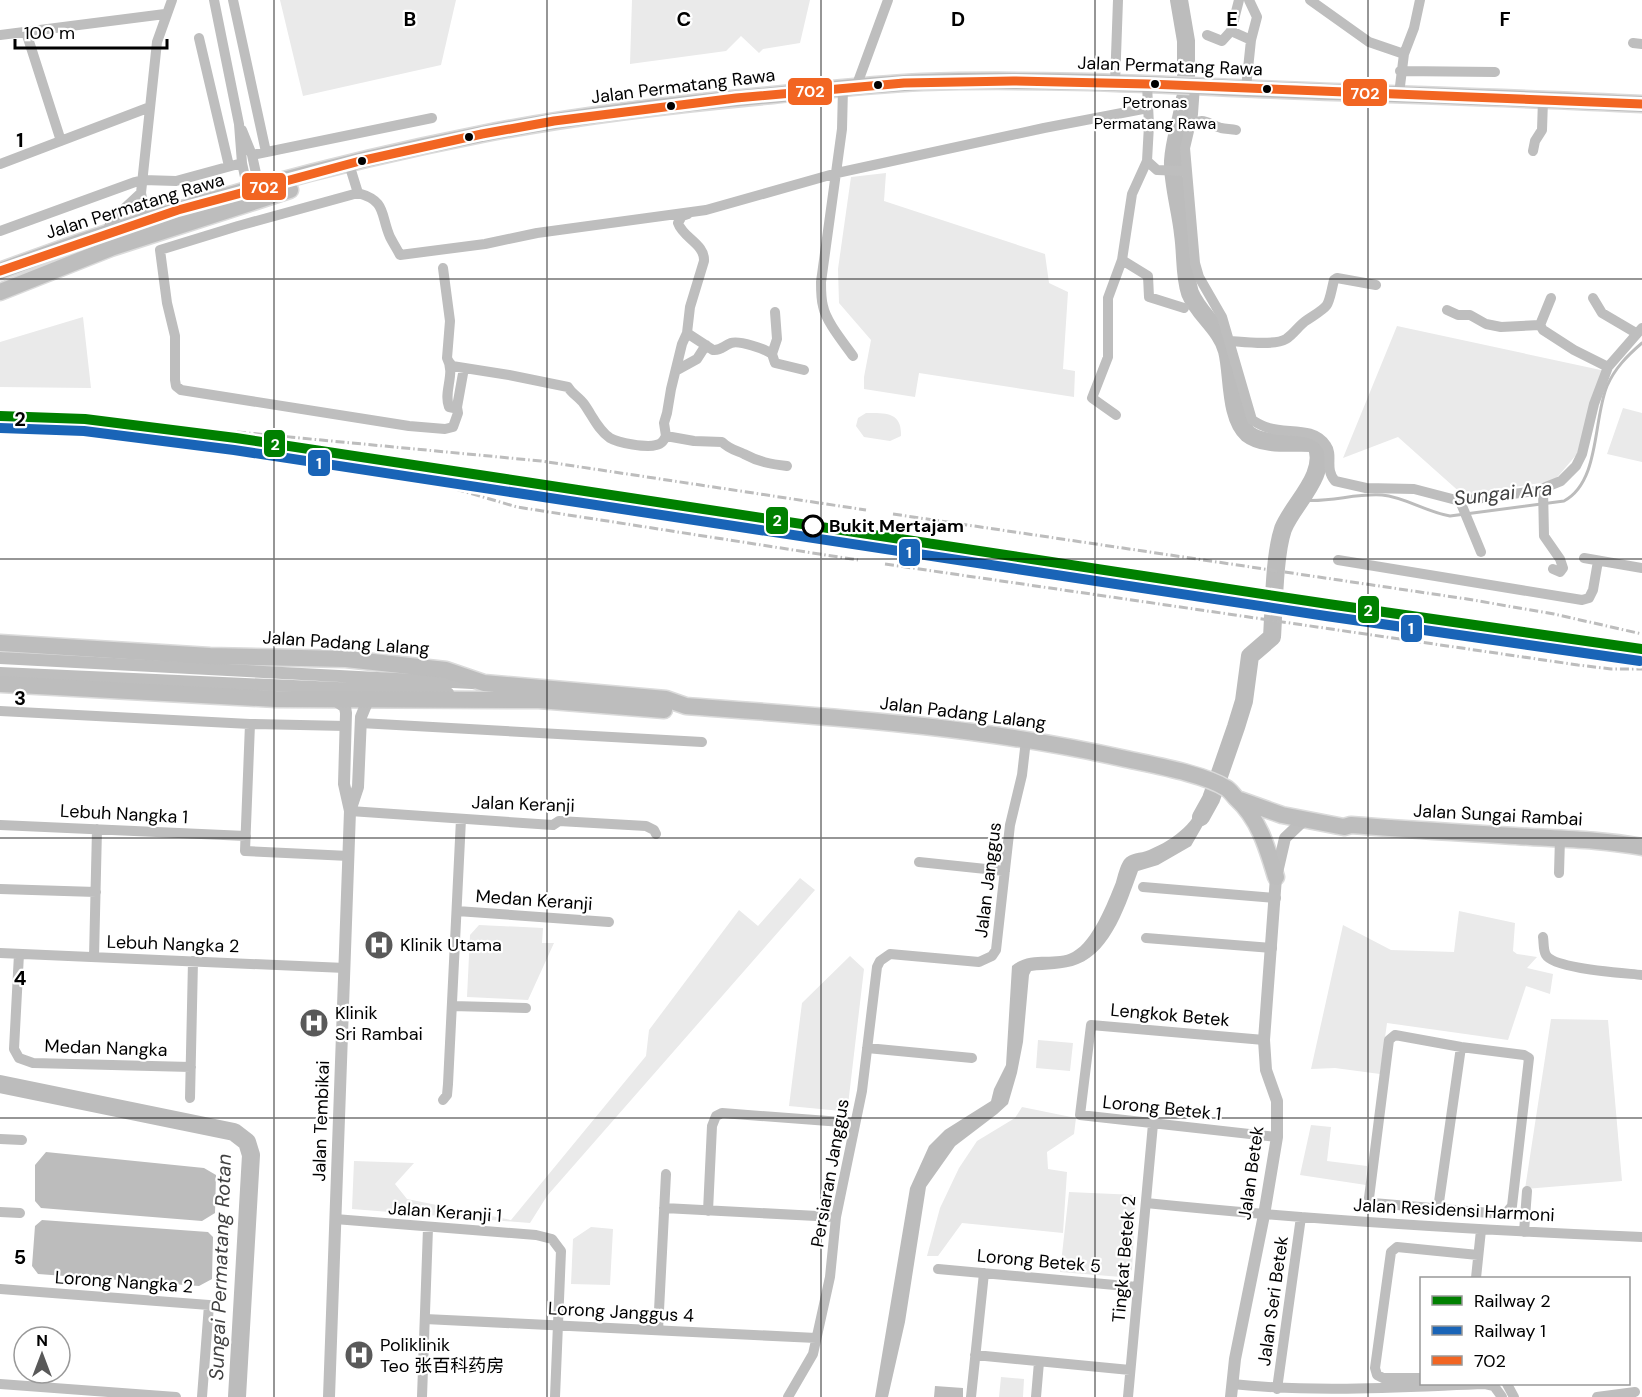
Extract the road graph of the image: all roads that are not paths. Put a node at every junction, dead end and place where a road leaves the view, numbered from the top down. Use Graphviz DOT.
graph roads {
  1 [pos="172,0"];
  2 [pos="214,0"];
  3 [pos="233,0"];
  4 [pos="888,0"];
  5 [pos="1118,0"];
  6 [pos="1239,0"];
  7 [pos="1249,0"];
  8 [pos="1310,0"];
  9 [pos="1420,0"];
  10 [pos="165,14"];
  11 [pos="1231,31"];
  12 [pos="26,32"];
  13 [pos="0,35"];
  14 [pos="1207,35"];
  15 [pos="199,38"];
  16 [pos="1251,40"];
  17 [pos="1404,54"];
  18 [pos="1400,70"];
  19 [pos="1495,72"];
  20 [pos="1115,84"];
  21 [pos="1147,85"];
  22 [pos="1189,86"];
  23 [pos="849,88"];
  24 [pos="1246,88"];
  25 [pos="1399,94"];
  26 [pos="1543,100"];
  27 [pos="1642,104"];
  28 [pos="150,107"];
  29 [pos="1148,108"];
  30 [pos="432,118"];
  31 [pos="239,124"];
  32 [pos="1190,128"];
  33 [pos="1236,130"];
  34 [pos="61,141"];
  35 [pos="1533,151"];
  36 [pos="266,152"];
  37 [pos="252,155"];
  38 [pos="1147,161"];
  39 [pos="242,163"];
  40 [pos="0,164"];
  41 [pos="349,164"];
  42 [pos="229,166"];
  43 [pos="1185,170"];
  44 [pos="326,173"];
  45 [pos="837,173"];
  46 [pos="149,180"];
  47 [pos="254,189"];
  48 [pos="141,193"];
  49 [pos="358,193"];
  50 [pos="690,213"];
  51 [pos="146,220"];
  52 [pos="0,231"];
  53 [pos="107,233"];
  54 [pos="1122,260"];
  55 [pos="442,268"];
  56 [pos="0,271"];
  57 [pos="1376,285"];
  58 [pos="0,292"];
  59 [pos="1551,298"];
  60 [pos="1593,298"];
  61 [pos="1184,308"];
  62 [pos="1447,310"];
  63 [pos="775,312"];
  64 [pos="1540,325"];
  65 [pos="1639,330"];
  66 [pos="687,333"];
  67 [pos="1230,341"];
  68 [pos="706,345"];
  69 [pos="772,354"];
  70 [pos="853,356"];
  71 [pos="450,363"];
  72 [pos="1608,367"];
  73 [pos="464,368"];
  74 [pos="677,370"];
  75 [pos="804,370"];
  76 [pos="457,407"];
  77 [pos="1116,415"];
  78 [pos="666,436"];
  79 [pos="787,466"];
  80 [pos="1543,490"];
  81 [pos="1461,503"];
  82 [pos="1481,552"];
  83 [pos="1584,558"];
  84 [pos="1338,560"];
  85 [pos="1599,561"];
  86 [pos="1642,568"];
  87 [pos="1552,569"];
  88 [pos="0,643"];
  89 [pos="0,658"];
  90 [pos="0,674"];
  91 [pos="484,683"];
  92 [pos="0,684"];
  93 [pos="373,689"];
  94 [pos="335,700"];
  95 [pos="686,706"];
  96 [pos="0,711"];
  97 [pos="360,723"];
  98 [pos="250,724"];
  99 [pos="346,726"];
  100 [pos="1026,740"];
  101 [pos="702,742"];
  102 [pos="1231,792"];
  103 [pos="1286,807"];
  104 [pos="350,811"];
  105 [pos="461,819"];
  106 [pos="1304,820"];
  107 [pos="0,825"];
  108 [pos="1351,825"];
  109 [pos="97,829"];
  110 [pos="656,834"];
  111 [pos="246,836"];
  112 [pos="1560,838"];
  113 [pos="1642,847"];
  114 [pos="349,856"];
  115 [pos="918,862"];
  116 [pos="1005,871"];
  117 [pos="1559,873"];
  118 [pos="1276,877"];
  119 [pos="1143,888"];
  120 [pos="0,889"];
  121 [pos="96,892"];
  122 [pos="1276,898"];
  123 [pos="456,911"];
  124 [pos="609,922"];
  125 [pos="1544,937"];
  126 [pos="1146,938"];
  127 [pos="1272,948"];
  128 [pos="0,953"];
  129 [pos="19,954"];
  130 [pos="890,954"];
  131 [pos="94,957"];
  132 [pos="194,961"];
  133 [pos="345,968"];
  134 [pos="1642,975"];
  135 [pos="452,1006"];
  136 [pos="526,1008"];
  137 [pos="1264,1040"];
  138 [pos="1461,1047"];
  139 [pos="867,1048"];
  140 [pos="972,1058"];
  141 [pos="190,1067"];
  142 [pos="190,1098"];
  143 [pos="443,1100"];
  144 [pos="1080,1115"];
  145 [pos="855,1123"];
  146 [pos="1154,1124"];
  147 [pos="1277,1137"];
  148 [pos="0,1139"];
  149 [pos="22,1140"];
  150 [pos="666,1174"];
  151 [pos="1527,1191"];
  152 [pos="1146,1203"];
  153 [pos="664,1208"];
  154 [pos="1395,1208"];
  155 [pos="1438,1209"];
  156 [pos="708,1211"];
  157 [pos="0,1212"];
  158 [pos="20,1214"];
  159 [pos="1264,1215"];
  160 [pos="836,1217"];
  161 [pos="1301,1217"];
  162 [pos="336,1219"];
  163 [pos="1393,1224"];
  164 [pos="428,1228"];
  165 [pos="1481,1230"];
  166 [pos="1524,1232"];
  167 [pos="1642,1237"];
  168 [pos="1478,1255"];
  169 [pos="938,1269"];
  170 [pos="984,1273"];
  171 [pos="1476,1277"];
  172 [pos="1137,1287"];
  173 [pos="0,1289"];
  174 [pos="425,1319"];
  175 [pos="558,1326"];
  176 [pos="658,1330"];
  177 [pos="816,1338"];
  178 [pos="975,1355"];
  179 [pos="1039,1362"];
  180 [pos="1130,1370"];
  181 [pos="1420,1378"];
  182 [pos="0,1384"];
  183 [pos="1232,1384"];
  184 [pos="1458,1385"];
  185 [pos="1490,1385"];
  186 [pos="1277,1389"];
  187 [pos="1635,1392"];
  188 [pos="176,1397"];
  189 [pos="202,1397"];
  190 [pos="329,1397"];
  191 [pos="422,1397"];
  192 [pos="555,1397"];
  193 [pos="788,1397"];
  194 [pos="971,1397"];
  195 [pos="1036,1397"];
  196 [pos="1128,1397"];
  197 [pos="1231,1397"];
  198 [pos="1502,1397"];
  199 [pos="1597,1397"];
  1 -- 10 [label="street"];
  2 -- 31 [label="street"];
  3 -- 36 [label="street"];
  4 -- 23 [label="street"];
  5 -- 20 [label="street"];
  6 -- 11 [label="street"];
  7 -- 16 [label="street"];
  8 -- 17 [label="street"];
  9 -- 17 [label="street"];
  10 -- 12 [label="street"];
  10 -- 28 [label="street"];
  11 -- 14 [label="street"];
  11 -- 16 [label="street"];
  12 -- 13 [label="street"];
  12 -- 34 [label="street"];
  15 -- 42 [label="street"];
  16 -- 24 [label="street"];
  17 -- 18 [label="street"];
  18 -- 19 [label="street"];
  18 -- 25 [label="street"];
  20 -- 21 [label="main road, Jalan Permatang Rawa"];
  20 -- 23 [label="main road, Jalan Permatang Rawa"];
  21 -- 22 [label="main road, Jalan Permatang Rawa"];
  21 -- 29 [label="street"];
  22 -- 24 [label="main road, Jalan Permatang Rawa"];
  22 -- 32 [label="street"];
  23 -- 41 [label="main road, Jalan Permatang Rawa"];
  23 -- 45 [label="street"];
  24 -- 25 [label="main road, Jalan Permatang Rawa"];
  25 -- 26 [label="main road, Jalan Permatang Rawa"];
  26 -- 27 [label="main road, Jalan Permatang Rawa"];
  26 -- 35 [label="street"];
  28 -- 34 [label="street"];
  28 -- 46 [label="street"];
  29 -- 38 [label="street"];
  29 -- 45 [label="street"];
  30 -- 36 [label="street"];
  31 -- 37 [label="street"];
  31 -- 39 [label="street"];
  32 -- 33 [label="street"];
  32 -- 43 [label="street"];
  34 -- 40 [label="street"];
  36 -- 37 [label="street"];
  37 -- 47 [label="street"];
  38 -- 43 [label="street"];
  38 -- 54 [label="street"];
  39 -- 42 [label="street"];
  39 -- 47 [label="street"];
  41 -- 44 [label="main road, Jalan Permatang Rawa"];
  41 -- 49 [label="street"];
  42 -- 46 [label="street"];
  43 -- 67 [label="street"];
  44 -- 47 [label="main road, Jalan Permatang Rawa"];
  44 -- 58 [label="main road"];
  45 -- 50 [label="street"];
  45 -- 70 [label="street"];
  46 -- 48 [label="street"];
  46 -- 52 [label="street"];
  47 -- 51 [label="main road, Jalan Permatang Rawa"];
  48 -- 51 [label="street"];
  48 -- 53 [label="street"];
  49 -- 50 [label="street"];
  49 -- 76 [label="street"];
  50 -- 66 [label="street"];
  51 -- 53 [label="main road, Jalan Permatang Rawa"];
  53 -- 56 [label="main road, Jalan Permatang Rawa"];
  54 -- 61 [label="street"];
  54 -- 77 [label="street"];
  55 -- 71 [label="street"];
  57 -- 67 [label="street"];
  59 -- 64 [label="street"];
  60 -- 65 [label="street"];
  62 -- 64 [label="street"];
  63 -- 69 [label="street"];
  64 -- 72 [label="street"];
  65 -- 72 [label="street"];
  66 -- 68 [label="street"];
  66 -- 74 [label="street"];
  67 -- 81 [label="street"];
  68 -- 69 [label="street"];
  68 -- 74 [label="street"];
  69 -- 75 [label="street"];
  71 -- 73 [label="street"];
  71 -- 76 [label="street"];
  72 -- 80 [label="street"];
  73 -- 76 [label="street"];
  73 -- 78 [label="street"];
  74 -- 78 [label="street"];
  78 -- 79 [label="street"];
  80 -- 81 [label="street"];
  80 -- 87 [label="street"];
  81 -- 82 [label="street"];
  83 -- 85 [label="street"];
  84 -- 85 [label="street"];
  85 -- 86 [label="street"];
  88 -- 91 [label="main road, Jalan Padang Lalang"];
  89 -- 93 [label="street"];
  90 -- 93 [label="street"];
  91 -- 93 [label="street"];
  91 -- 95 [label="main road, Jalan Padang Lalang"];
  92 -- 94 [label="main road, Jalan Padang Lalang"];
  93 -- 94 [label="main road, Jalan Padang Lalang"];
  93 -- 95 [label="main road, Jalan Padang Lalang"];
  93 -- 97 [label="street, Jalan Tembikai"];
  94 -- 99 [label="street, Jalan Tembikai"];
  95 -- 100 [label="main road, Jalan Padang Lalang"];
  96 -- 98 [label="street"];
  97 -- 101 [label="street"];
  97 -- 104 [label="street, Jalan Tembikai"];
  98 -- 99 [label="street"];
  98 -- 111 [label="street"];
  99 -- 104 [label="street, Jalan Tembikai"];
  100 -- 102 [label="main road, Jalan Padang Lalang"];
  100 -- 116 [label="street, Jalan Janggus"];
  102 -- 103 [label="main road, Jalan Padang Lalang"];
  102 -- 106 [label="main road, Jalan Sungai Rambai"];
  102 -- 118 [label="main road"];
  103 -- 108 [label="main road, Jalan Sungai Rambai"];
  104 -- 105 [label="street, Jalan Keranji"];
  104 -- 114 [label="street, Jalan Tembikai"];
  105 -- 110 [label="street, Jalan Keranji"];
  105 -- 123 [label="street"];
  106 -- 108 [label="main road, Jalan Sungai Rambai"];
  106 -- 118 [label="street, Jalan Betek"];
  107 -- 109 [label="street, Lebuh Nangka 1"];
  108 -- 112 [label="main road, Jalan Sungai Rambai"];
  109 -- 111 [label="street, Lebuh Nangka 1"];
  109 -- 121 [label="street"];
  111 -- 114 [label="street"];
  112 -- 113 [label="main road, Jalan Sungai Rambai"];
  112 -- 117 [label="street"];
  114 -- 133 [label="street, Jalan Tembikai"];
  115 -- 116 [label="street"];
  116 -- 130 [label="street, Jalan Janggus"];
  118 -- 122 [label="street, Jalan Betek"];
  119 -- 122 [label="street"];
  120 -- 121 [label="street"];
  121 -- 131 [label="street"];
  122 -- 127 [label="street, Jalan Betek"];
  123 -- 124 [label="street, Medan Keranji"];
  123 -- 135 [label="street"];
  125 -- 134 [label="street"];
  126 -- 127 [label="street"];
  127 -- 137 [label="street, Jalan Betek"];
  128 -- 129 [label="street, Lebuh Nangka 2"];
  129 -- 131 [label="street, Lebuh Nangka 2"];
  129 -- 141 [label="street, Medan Nangka"];
  130 -- 139 [label="street, Persiaran Janggus"];
  131 -- 132 [label="street, Lebuh Nangka 2"];
  132 -- 133 [label="street, Lebuh Nangka 2"];
  132 -- 141 [label="street, Medan Nangka"];
  133 -- 162 [label="street, Jalan Tembikai"];
  135 -- 136 [label="street"];
  135 -- 143 [label="street"];
  137 -- 144 [label="street, Lengkok Betek"];
  137 -- 147 [label="street, Jalan Betek"];
  138 -- 154 [label="street"];
  138 -- 155 [label="street"];
  138 -- 155 [label="street"];
  139 -- 140 [label="street"];
  139 -- 145 [label="street, Persiaran Janggus"];
  141 -- 142 [label="street, Medan Nangka"];
  144 -- 146 [label="street, Lorong Betek 1"];
  145 -- 156 [label="street"];
  145 -- 160 [label="street, Persiaran Janggus"];
  146 -- 147 [label="street, Lorong Betek 1"];
  146 -- 152 [label="street, Tingkat Betek 2"];
  147 -- 159 [label="street, Jalan Betek"];
  148 -- 149 [label="street"];
  150 -- 153 [label="street"];
  151 -- 166 [label="street"];
  152 -- 159 [label="street, Jalan Residensi Harmoni"];
  152 -- 172 [label="street, Tingkat Betek 2"];
  153 -- 156 [label="street"];
  153 -- 176 [label="street"];
  154 -- 155 [label="street"];
  154 -- 163 [label="street"];
  156 -- 160 [label="street"];
  157 -- 158 [label="street"];
  159 -- 161 [label="street, Jalan Residensi Harmoni"];
  159 -- 183 [label="street, Jalan Betek"];
  160 -- 177 [label="street, Persiaran Janggus"];
  161 -- 163 [label="street, Jalan Residensi Harmoni"];
  161 -- 186 [label="street, Jalan Seri Betek"];
  162 -- 164 [label="street, Jalan Keranji 1"];
  162 -- 190 [label="street, Jalan Tembikai"];
  163 -- 165 [label="street, Jalan Residensi Harmoni"];
  164 -- 174 [label="street"];
  164 -- 175 [label="street, Jalan Keranji 1"];
  165 -- 166 [label="street, Jalan Residensi Harmoni"];
  165 -- 168 [label="street"];
  166 -- 167 [label="street, Jalan Residensi Harmoni"];
  168 -- 171 [label="street"];
  168 -- 181 [label="street"];
  169 -- 170 [label="street, Lorong Betek 5"];
  170 -- 172 [label="street, Lorong Betek 5"];
  170 -- 178 [label="street"];
  172 -- 180 [label="street, Tingkat Betek 2"];
  173 -- 189 [label="street, Lorong Nangka 2"];
  174 -- 175 [label="street, Lorong Janggus 4"];
  174 -- 191 [label="street"];
  175 -- 176 [label="street, Lorong Janggus 4"];
  175 -- 192 [label="street"];
  176 -- 177 [label="street, Lorong Janggus 4"];
  177 -- 193 [label="street, Persiaran Janggus"];
  178 -- 179 [label="street"];
  178 -- 194 [label="street"];
  179 -- 180 [label="street"];
  179 -- 195 [label="street"];
  180 -- 196 [label="street, Tingkat Betek 2"];
  182 -- 188 [label="street"];
  183 -- 186 [label="street"];
  183 -- 197 [label="street, Jalan Betek"];
  184 -- 186 [label="street"];
  185 -- 198 [label="street"];
  187 -- 199 [label="street"];
}
